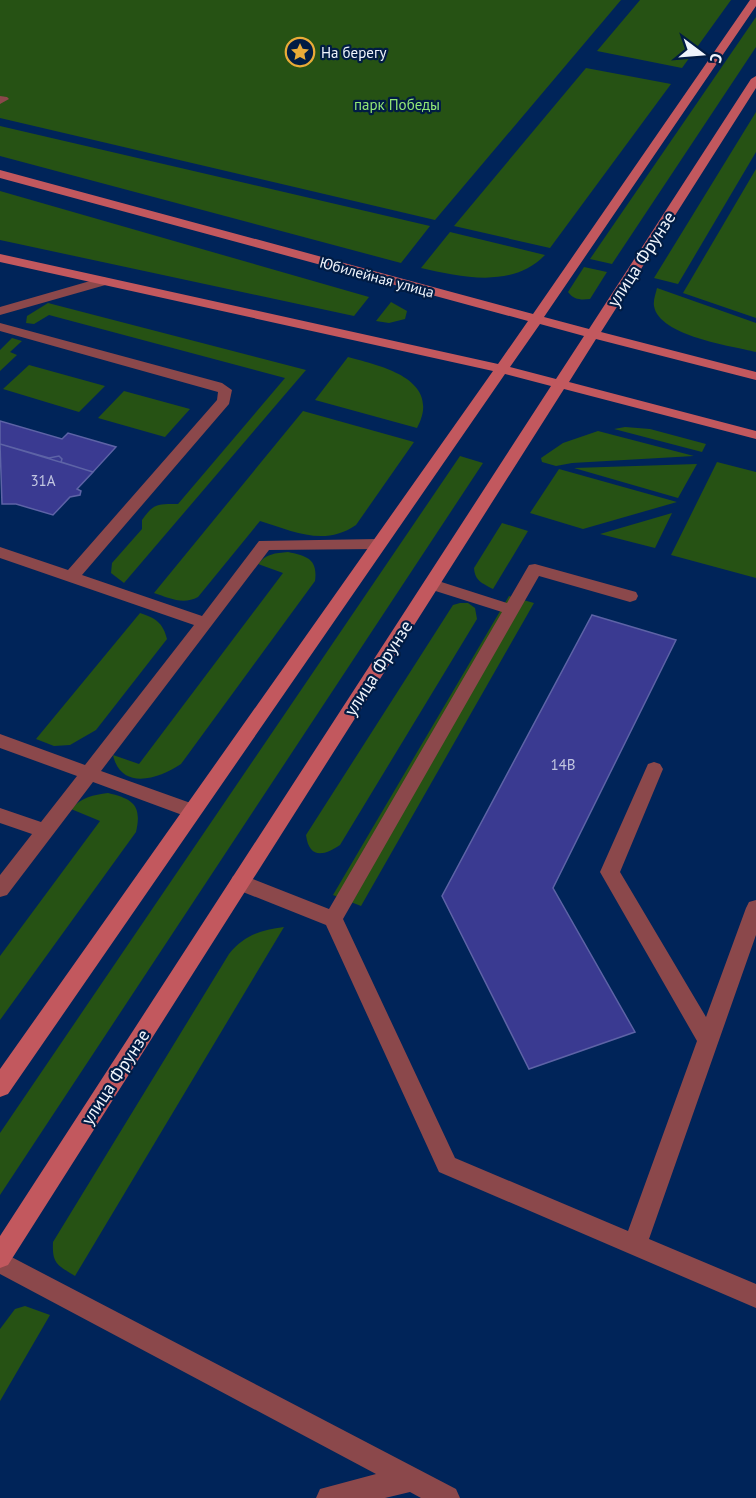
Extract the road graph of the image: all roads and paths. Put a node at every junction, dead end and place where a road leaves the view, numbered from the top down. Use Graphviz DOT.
graph roads {
  1 [pos="755,0"];
  2 [pos="756,79"];
  3 [pos="0,174"];
  4 [pos="0,258"];
  5 [pos="104,281"];
  6 [pos="0,310"];
  7 [pos="535,319"];
  8 [pos="0,327"];
  9 [pos="593,334"];
  10 [pos="502,369"];
  11 [pos="756,376"];
  12 [pos="561,384"];
  13 [pos="756,435"];
  14 [pos="378,544"];
  15 [pos="0,552"];
  16 [pos="72,576"];
  17 [pos="432,584"];
  18 [pos="630,596"];
  19 [pos="512,610"];
  20 [pos="205,623"];
  21 [pos="0,741"];
  22 [pos="654,769"];
  23 [pos="89,774"];
  24 [pos="192,811"];
  25 [pos="0,814"];
  26 [pos="44,831"];
  27 [pos="240,882"];
  28 [pos="0,889"];
  29 [pos="756,908"];
  30 [pos="333,919"];
  31 [pos="708,1040"];
  32 [pos="0,1087"];
  33 [pos="635,1245"];
  34 [pos="0,1257"];
  35 [pos="0,1262"];
  36 [pos="756,1296"];
  37 [pos="411,1479"];
  38 [pos="329,1498"];
  39 [pos="447,1498"];
  1 -- 7 [label="main road"];
  2 -- 9 [label="main road, улица Фрунзе"];
  3 -- 7 [label="main road, Юбилейная улица"];
  4 -- 5 [label="main road"];
  5 -- 6 [label="lane"];
  5 -- 10 [label="main road"];
  7 -- 9 [label="main road, Юбилейная улица"];
  7 -- 10 [label="main road"];
  8 -- 16 [label="lane"];
  9 -- 11 [label="main road, Юбилейная улица"];
  9 -- 12 [label="main road, улица Фрунзе"];
  10 -- 12 [label="main road"];
  10 -- 14 [label="main road"];
  12 -- 13 [label="main road"];
  12 -- 17 [label="main road, улица Фрунзе"];
  14 -- 20 [label="lane"];
  14 -- 24 [label="main road"];
  15 -- 16 [label="lane"];
  16 -- 20 [label="lane"];
  17 -- 19 [label="lane"];
  17 -- 27 [label="main road, улица Фрунзе"];
  18 -- 19 [label="lane"];
  19 -- 30 [label="lane"];
  20 -- 23 [label="lane"];
  21 -- 23 [label="lane"];
  22 -- 31 [label="lane"];
  23 -- 24 [label="lane"];
  23 -- 26 [label="lane"];
  24 -- 32 [label="main road"];
  25 -- 26 [label="lane"];
  26 -- 28 [label="lane"];
  27 -- 30 [label="lane"];
  27 -- 34 [label="main road, улица Фрунзе"];
  29 -- 31 [label="lane"];
  30 -- 33 [label="lane"];
  31 -- 33 [label="lane"];
  33 -- 36 [label="lane"];
  35 -- 37 [label="lane"];
  37 -- 38 [label="lane"];
  37 -- 39 [label="lane"];
}
